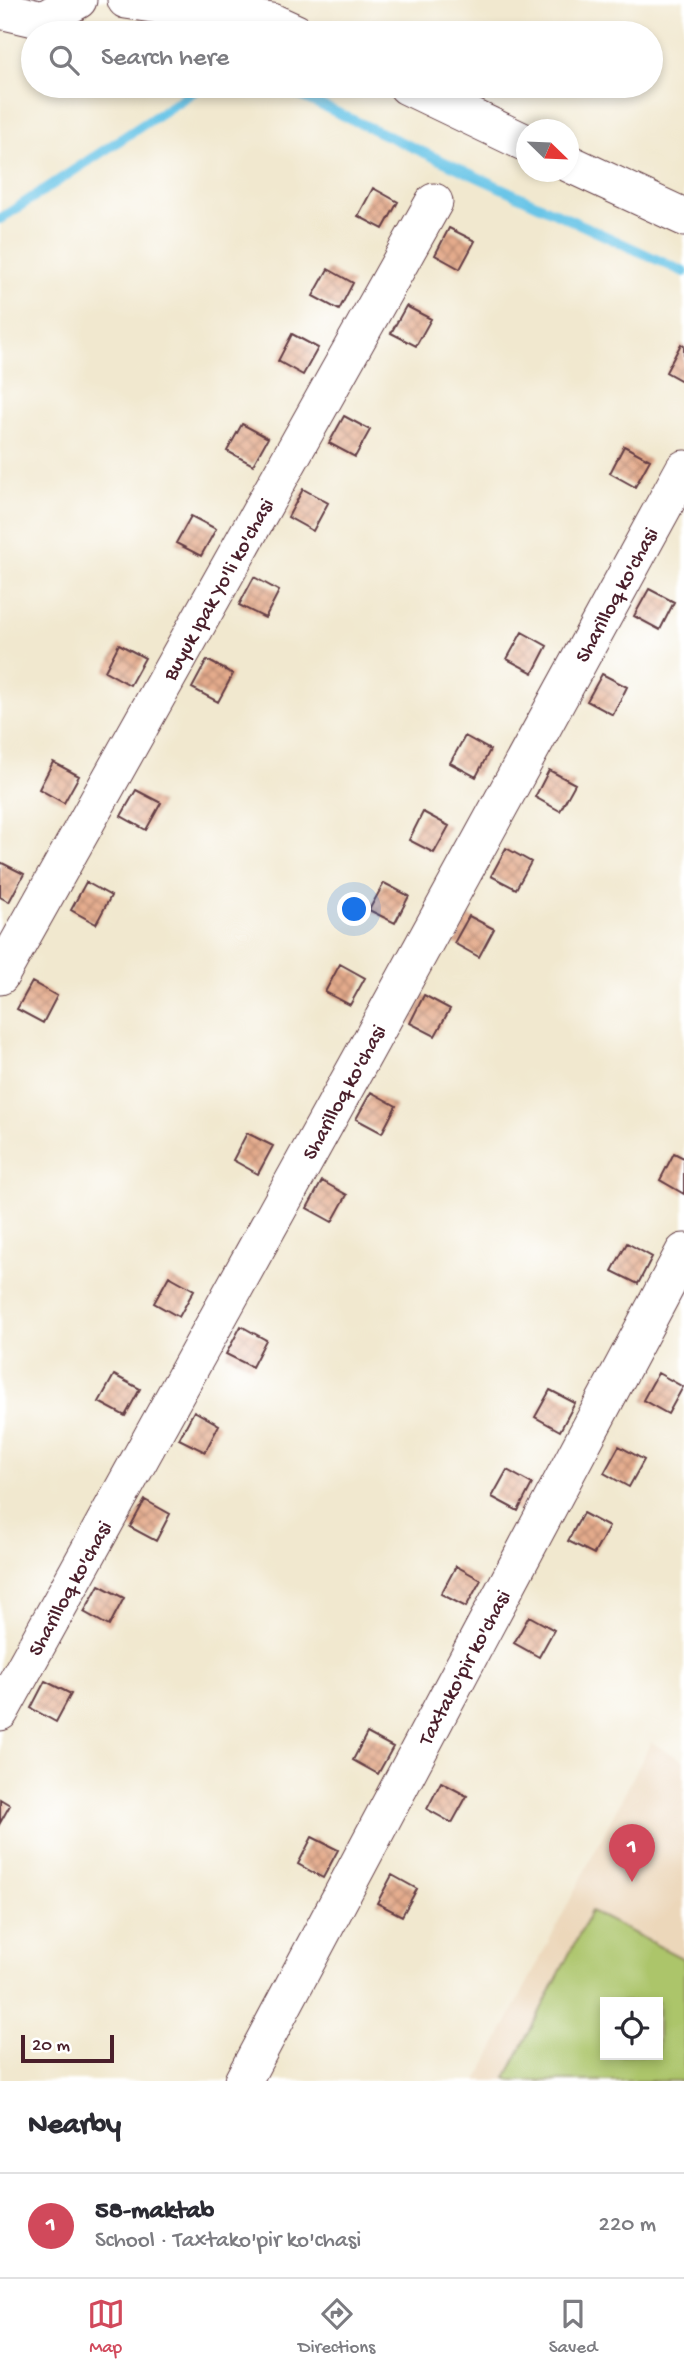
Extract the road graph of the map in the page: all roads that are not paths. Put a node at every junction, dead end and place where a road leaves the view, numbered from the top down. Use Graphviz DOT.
graph roads {
  1 [pos="78,0"];
  2 [pos="126,0"];
  3 [pos="0,10"];
  4 [pos="265,21"];
  5 [pos="432,98"];
  6 [pos="516,138"];
  7 [pos="579,168"];
  8 [pos="434,202"];
  9 [pos="684,218"];
  10 [pos="684,469"];
  11 [pos="0,976"];
  12 [pos="684,1252"];
  13 [pos="9,1675"];
  14 [pos="0,1712"];
  15 [pos="243,2081"];
  1 -- 3 [label="street"];
  2 -- 4 [label="street"];
  5 -- 6 [label="street"];
  7 -- 9 [label="street"];
  8 -- 11 [label="street, Buyuk Ipak Yo'li ko'chasi"];
  10 -- 13 [label="street, Sharilloq ko'chasi"];
  12 -- 15 [label="street, Taxtako'pir ko'chasi"];
  13 -- 14 [label="street, Sharilloq ko'chasi"];
}
